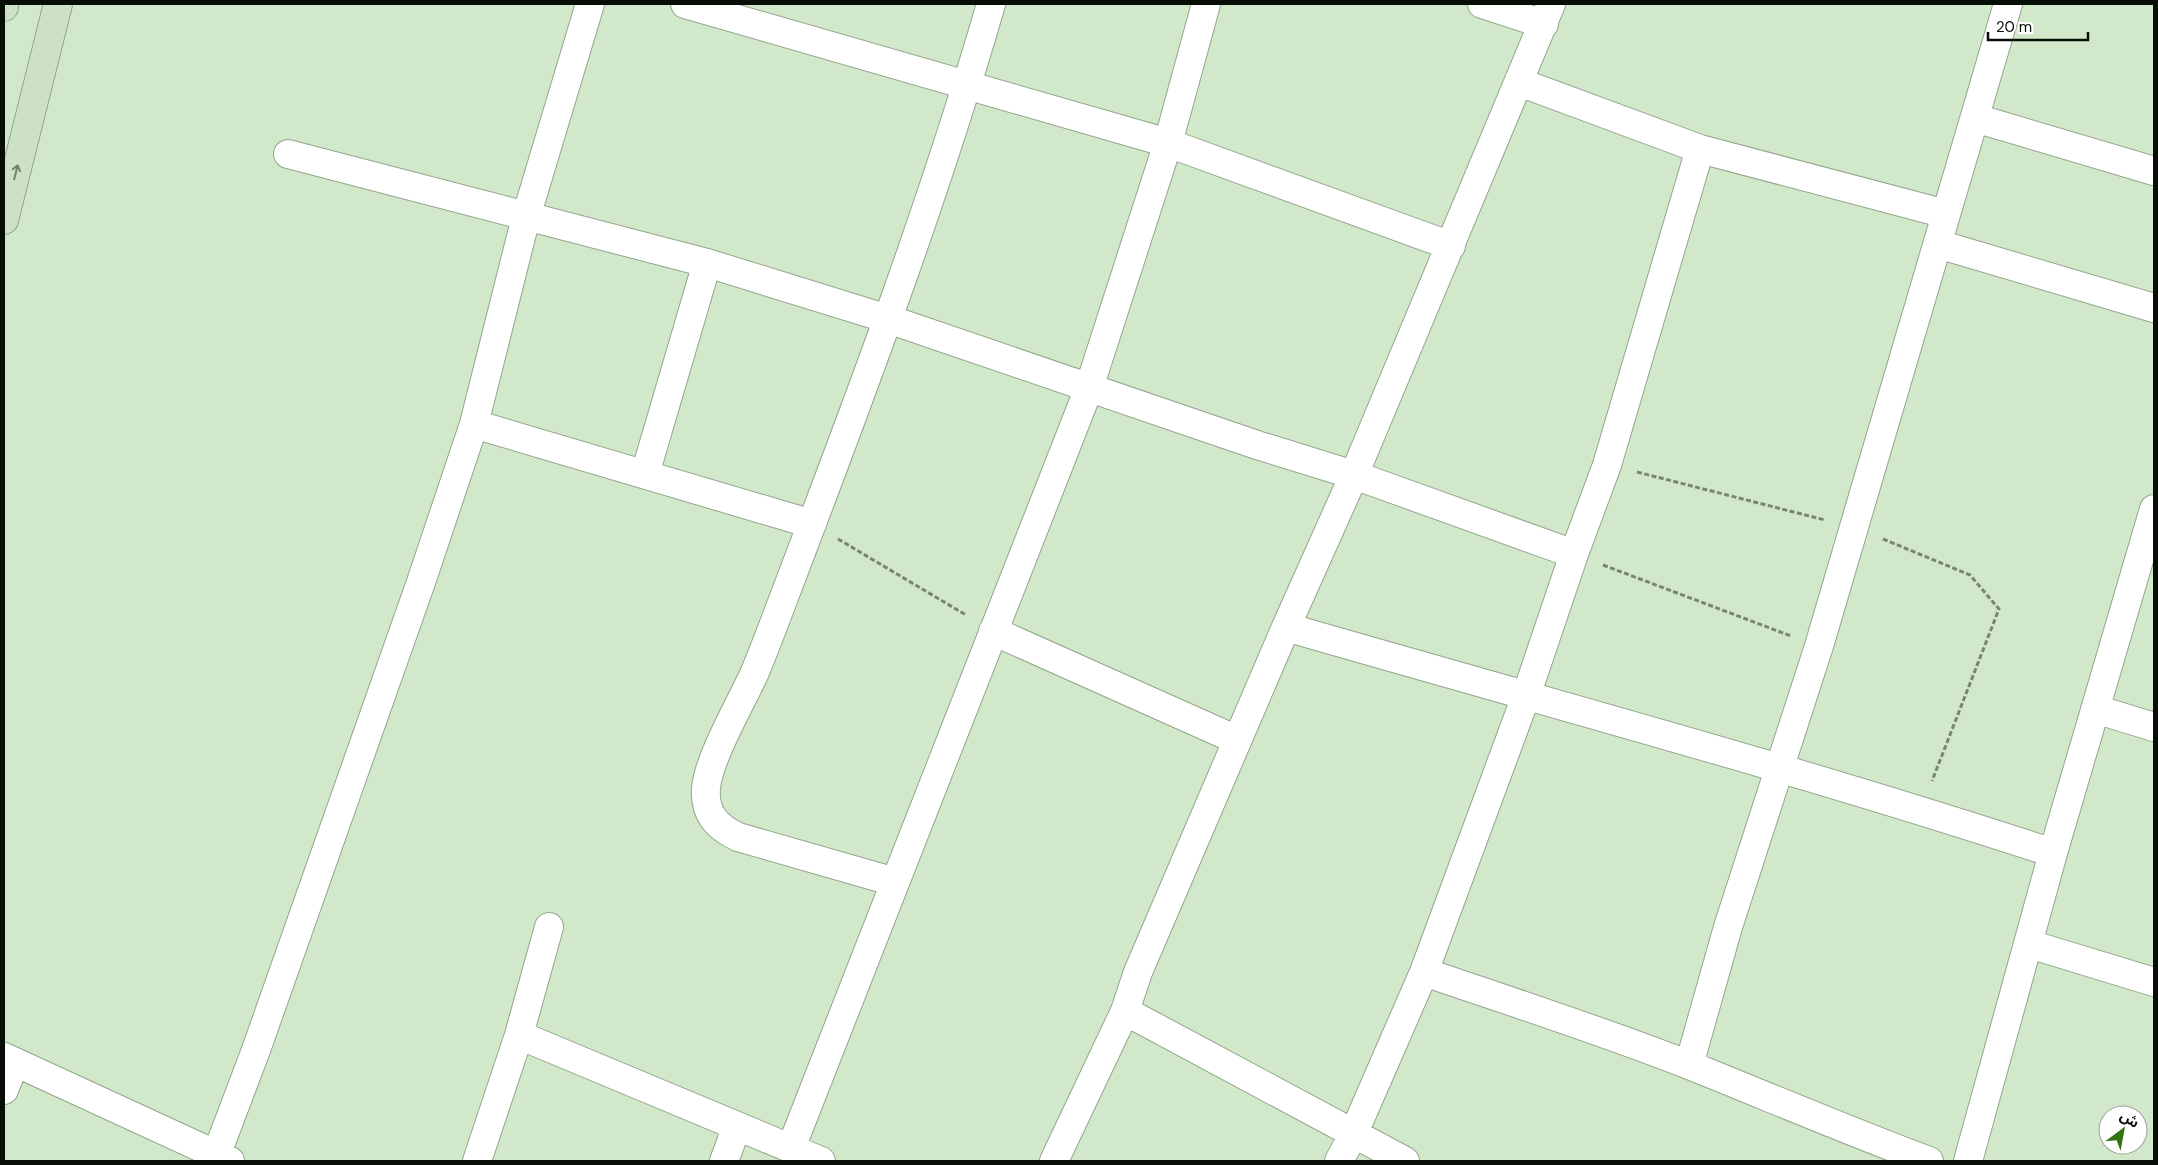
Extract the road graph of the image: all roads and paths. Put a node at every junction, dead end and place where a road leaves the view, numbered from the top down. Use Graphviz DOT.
graph roads {
  1 [pos="58,4"];
  2 [pos="590,4"];
  3 [pos="686,4"];
  4 [pos="991,4"];
  5 [pos="1206,4"];
  6 [pos="1482,4"];
  7 [pos="2008,4"];
  8 [pos="1547,14"];
  9 [pos="1519,82"];
  10 [pos="966,84"];
  11 [pos="1975,118"];
  12 [pos="1168,143"];
  13 [pos="1700,149"];
  14 [pos="288,154"];
  15 [pos="2154,171"];
  16 [pos="1946,214"];
  17 [pos="526,218"];
  18 [pos="4,220"];
  19 [pos="1938,244"];
  20 [pos="1451,246"];
  21 [pos="707,263"];
  22 [pos="2154,308"];
  23 [pos="888,319"];
  24 [pos="1088,388"];
  25 [pos="474,424"];
  26 [pos="645,474"];
  27 [pos="1354,475"];
  28 [pos="2154,509"];
  29 [pos="812,524"];
  30 [pos="1574,554"];
  31 [pos="1286,627"];
  32 [pos="993,631"];
  33 [pos="1819,646"];
  34 [pos="1526,696"];
  35 [pos="2095,709"];
  36 [pos="2154,727"];
  37 [pos="1237,740"];
  38 [pos="1778,768"];
  39 [pos="2053,853"];
  40 [pos="895,882"];
  41 [pos="549,927"];
  42 [pos="2029,944"];
  43 [pos="1424,972"];
  44 [pos="2154,982"];
  45 [pos="1125,1011"];
  46 [pos="519,1035"];
  47 [pos="9,1059"];
  48 [pos="1689,1065"];
  49 [pos="4,1090"];
  50 [pos="737,1126"];
  51 [pos="1353,1135"];
  52 [pos="791,1148"];
  53 [pos="220,1159"];
  54 [pos="477,1161"];
  55 [pos="724,1161"];
  56 [pos="821,1161"];
  57 [pos="1054,1161"];
  58 [pos="1339,1161"];
  59 [pos="1404,1161"];
  60 [pos="1929,1161"];
  61 [pos="1968,1161"];
  18 -- 1 [label="main road, one-way"];
  2 -- 17 [label="street"];
  3 -- 10 [label="street"];
  4 -- 10 [label="street"];
  5 -- 12 [label="street"];
  6 -- 8 [label="street"];
  7 -- 11 [label="street"];
  8 -- 9 [label="street"];
  9 -- 13 [label="street"];
  9 -- 20 [label="street"];
  10 -- 12 [label="street"];
  10 -- 23 [label="street"];
  11 -- 15 [label="street"];
  11 -- 16 [label="street"];
  12 -- 20 [label="street"];
  12 -- 24 [label="street"];
  13 -- 16 [label="street"];
  13 -- 30 [label="street"];
  14 -- 17 [label="street"];
  16 -- 19 [label="street"];
  17 -- 21 [label="street"];
  17 -- 25 [label="street"];
  19 -- 22 [label="street"];
  19 -- 33 [label="street"];
  20 -- 27 [label="street"];
  21 -- 23 [label="street"];
  21 -- 26 [label="street"];
  23 -- 24 [label="street"];
  23 -- 29 [label="street"];
  24 -- 27 [label="street"];
  24 -- 32 [label="street"];
  25 -- 26 [label="street"];
  25 -- 53 [label="street"];
  26 -- 29 [label="street"];
  27 -- 30 [label="street"];
  27 -- 31 [label="street"];
  28 -- 35 [label="street"];
  29 -- 32 [label="path"];
  29 -- 40 [label="street"];
  30 -- 33 [label="path"];
  30 -- 34 [label="street"];
  31 -- 34 [label="street"];
  31 -- 37 [label="street"];
  32 -- 37 [label="street"];
  32 -- 40 [label="street"];
  33 -- 38 [label="street"];
  34 -- 38 [label="street"];
  34 -- 43 [label="street"];
  35 -- 36 [label="street"];
  35 -- 39 [label="street"];
  37 -- 45 [label="street"];
  38 -- 39 [label="street"];
  38 -- 48 [label="street"];
  39 -- 42 [label="street"];
  40 -- 52 [label="street"];
  41 -- 46 [label="street"];
  42 -- 44 [label="street"];
  42 -- 61 [label="street"];
  43 -- 48 [label="street"];
  43 -- 51 [label="street"];
  45 -- 51 [label="street"];
  45 -- 57 [label="street"];
  46 -- 50 [label="street"];
  46 -- 54 [label="street"];
  47 -- 49 [label="street"];
  47 -- 53 [label="street"];
  48 -- 60 [label="street"];
  50 -- 52 [label="street"];
  50 -- 55 [label="street"];
  51 -- 58 [label="street"];
  51 -- 59 [label="street"];
  52 -- 56 [label="street"];
}
